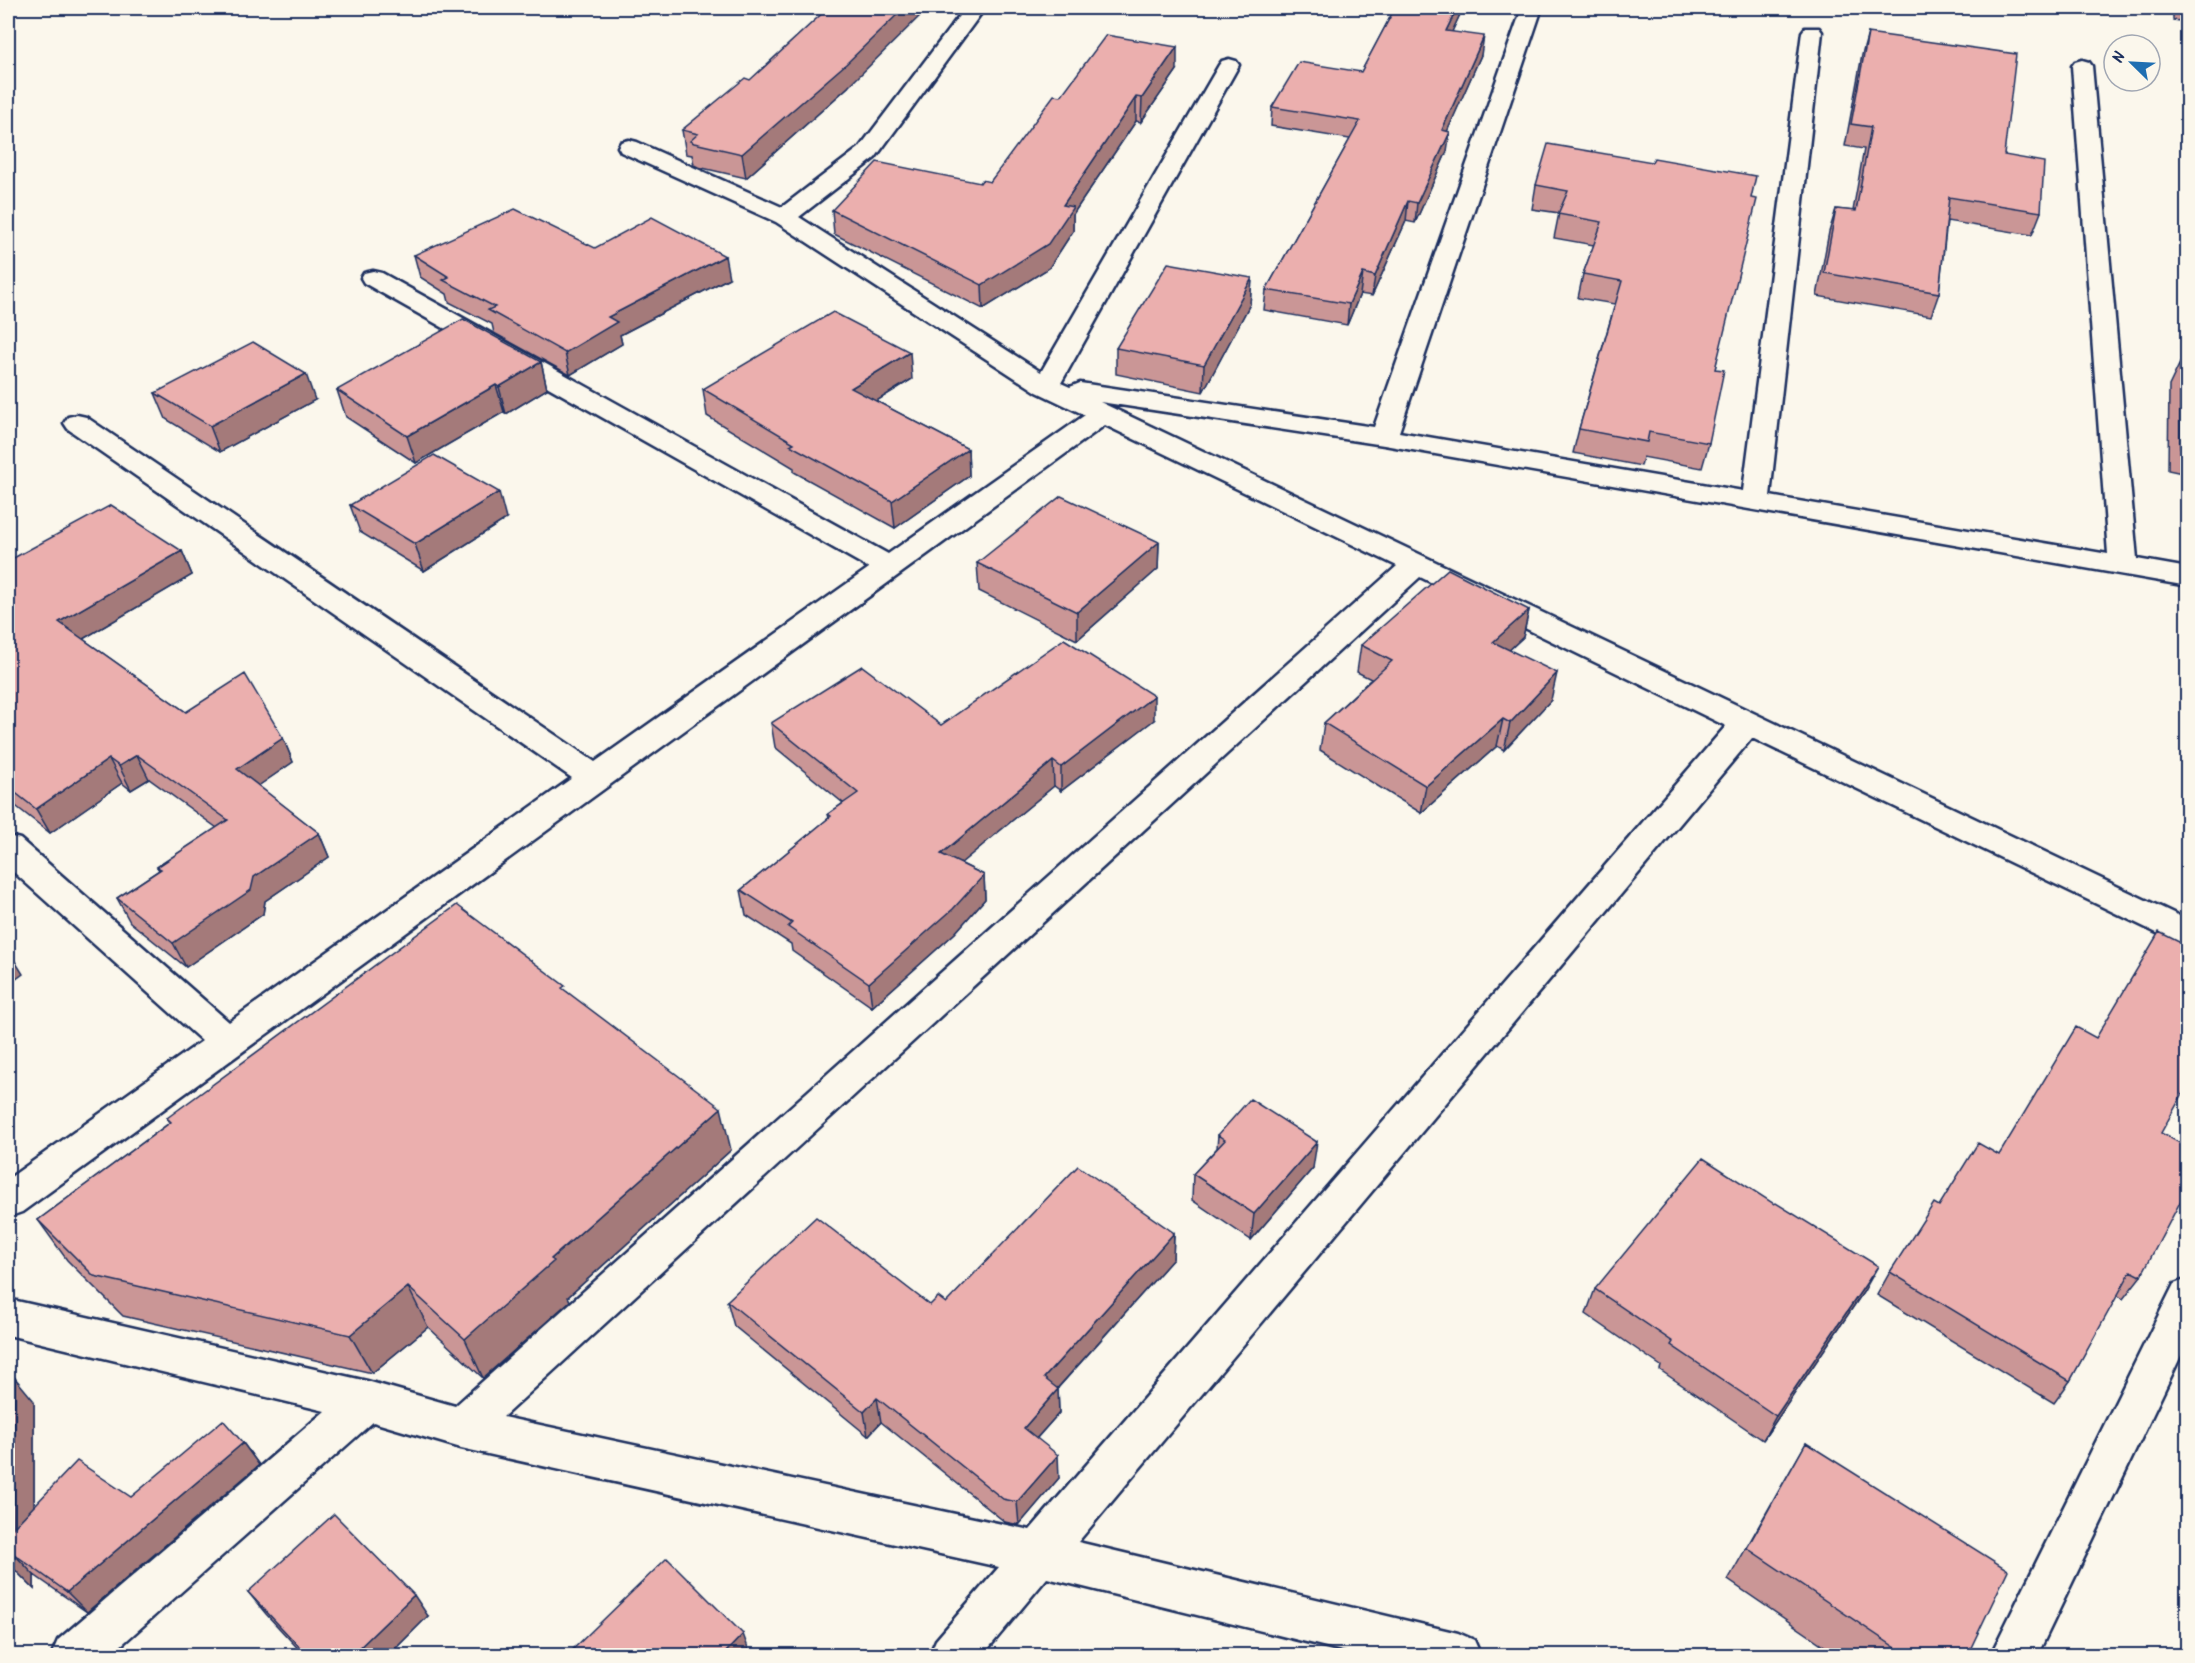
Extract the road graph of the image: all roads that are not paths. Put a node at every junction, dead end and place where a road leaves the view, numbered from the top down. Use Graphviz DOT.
graph roads {
  1 [pos="975,8"];
  2 [pos="1532,8"];
  3 [pos="1812,32"];
  4 [pos="1229,65"];
  5 [pos="2082,66"];
  6 [pos="629,147"];
  7 [pos="784,217"];
  8 [pos="373,278"];
  9 [pos="1046,386"];
  10 [pos="1103,414"];
  11 [pos="77,423"];
  12 [pos="1384,437"];
  13 [pos="1755,502"];
  14 [pos="1417,564"];
  15 [pos="2122,566"];
  16 [pos="890,567"];
  17 [pos="2187,577"];
  18 [pos="1747,723"];
  19 [pos="595,778"];
  20 [pos="8,848"];
  21 [pos="2187,935"];
  22 [pos="228,1042"];
  23 [pos="8,1200"];
  24 [pos="2187,1297"];
  25 [pos="8,1317"];
  26 [pos="367,1401"];
  27 [pos="461,1428"];
  28 [pos="1039,1554"];
  29 [pos="74,1656"];
  30 [pos="952,1656"];
  31 [pos="1458,1656"];
  32 [pos="2013,1656"];
  1 -- 7 [label="street"];
  2 -- 12 [label="street"];
  3 -- 13 [label="street"];
  4 -- 9 [label="street"];
  5 -- 15 [label="street"];
  6 -- 7 [label="street"];
  7 -- 9 [label="street"];
  8 -- 16 [label="street"];
  9 -- 10 [label="street"];
  9 -- 12 [label="street"];
  10 -- 14 [label="street"];
  10 -- 16 [label="street"];
  11 -- 19 [label="street"];
  12 -- 13 [label="street"];
  13 -- 15 [label="street"];
  14 -- 18 [label="street"];
  14 -- 27 [label="street"];
  15 -- 17 [label="street"];
  16 -- 19 [label="street"];
  18 -- 21 [label="street"];
  18 -- 28 [label="street"];
  19 -- 22 [label="street"];
  20 -- 22 [label="street"];
  22 -- 23 [label="street"];
  24 -- 32 [label="street"];
  25 -- 26 [label="street"];
  26 -- 27 [label="street"];
  26 -- 29 [label="street"];
  27 -- 28 [label="street"];
  28 -- 30 [label="street"];
  28 -- 31 [label="street"];
}
